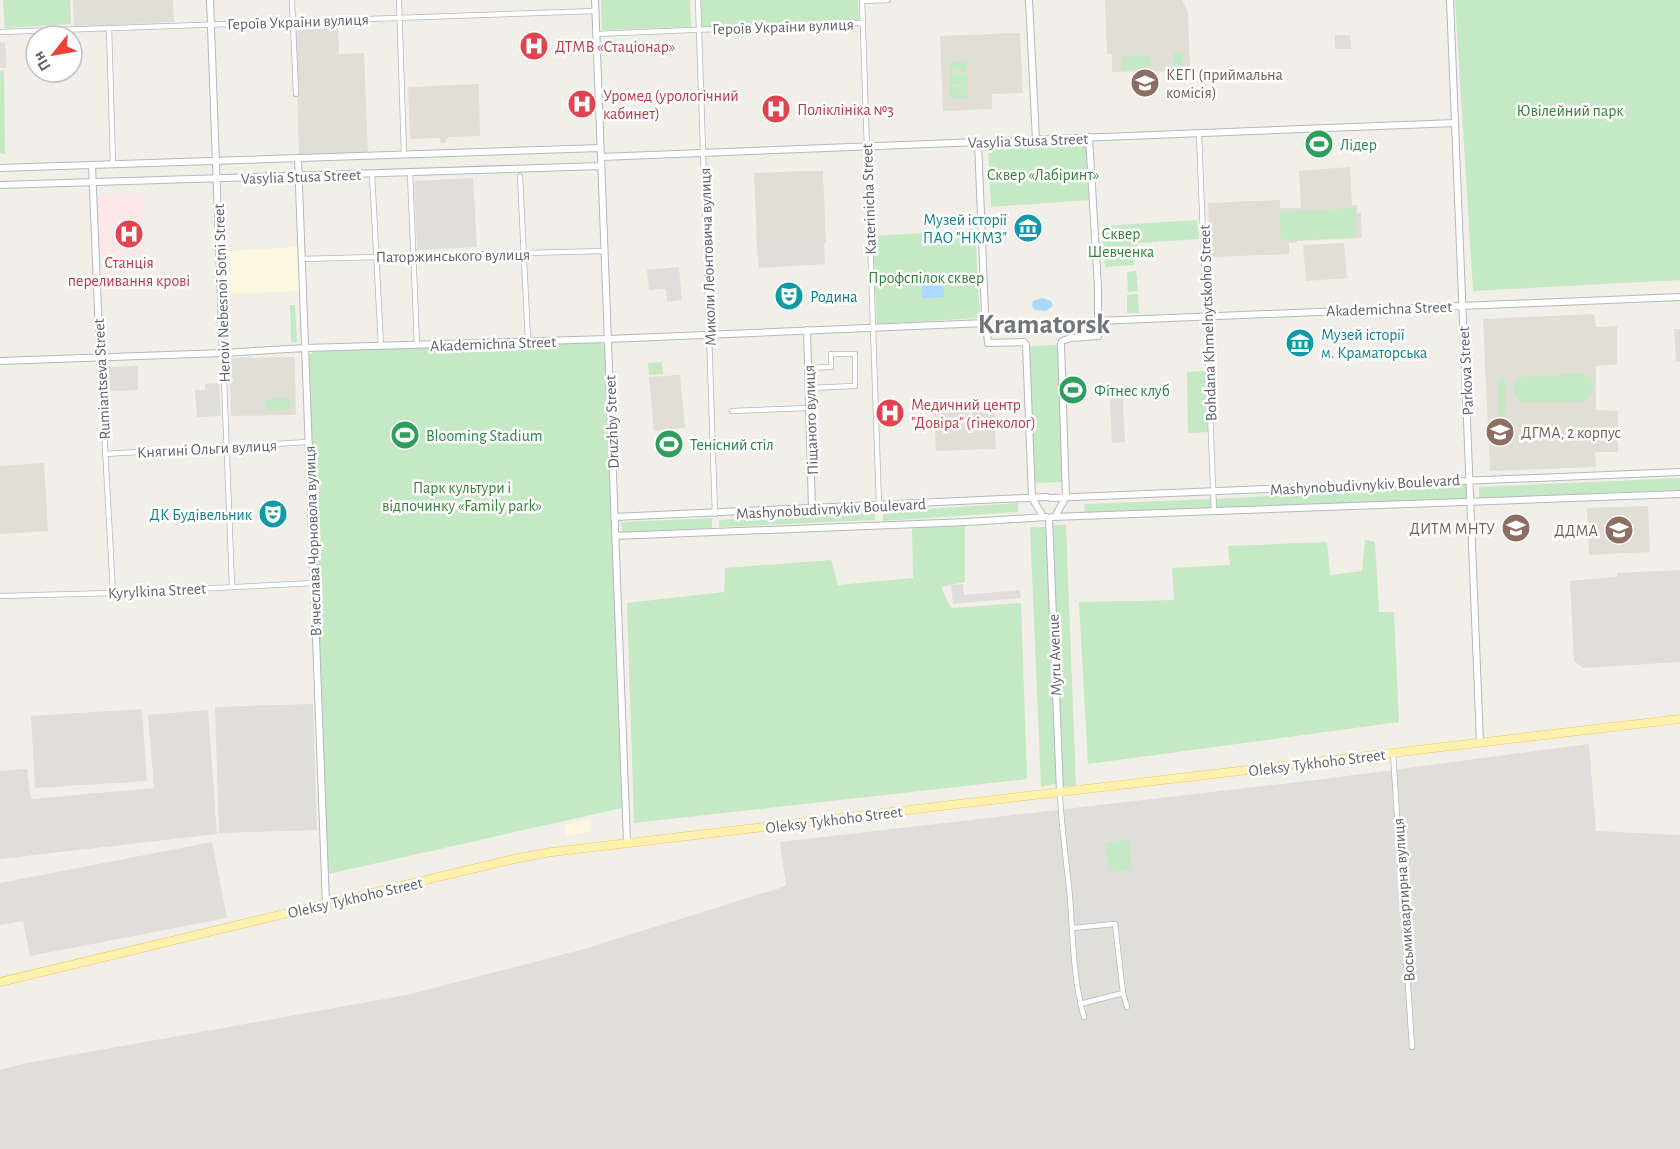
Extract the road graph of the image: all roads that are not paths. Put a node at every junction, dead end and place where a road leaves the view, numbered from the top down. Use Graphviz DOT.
graph roads {
  1 [pos="210,0"];
  2 [pos="292,0"];
  3 [pos="399,0"];
  4 [pos="595,0"];
  5 [pos="698,0"];
  6 [pos="888,0"];
  7 [pos="1029,0"];
  8 [pos="1450,0"];
  9 [pos="862,1"];
  10 [pos="595,11"];
  11 [pos="400,18"];
  12 [pos="293,21"];
  13 [pos="862,23"];
  14 [pos="211,24"];
  15 [pos="109,28"];
  16 [pos="699,30"];
  17 [pos="0,32"];
  18 [pos="596,34"];
  19 [pos="296,94"];
  20 [pos="1455,123"];
  21 [pos="1199,134"];
  22 [pos="1089,138"];
  23 [pos="1036,140"];
  24 [pos="978,142"];
  25 [pos="866,146"];
  26 [pos="600,148"];
  27 [pos="703,153"];
  28 [pos="404,155"];
  29 [pos="601,157"];
  30 [pos="298,159"];
  31 [pos="216,161"];
  32 [pos="113,164"];
  33 [pos="92,165"];
  34 [pos="601,166"];
  35 [pos="0,168"];
  36 [pos="410,173"];
  37 [pos="372,174"];
  38 [pos="520,176"];
  39 [pos="298,177"];
  40 [pos="216,179"];
  41 [pos="93,183"];
  42 [pos="0,184"];
  43 [pos="604,251"];
  44 [pos="524,253"];
  45 [pos="413,256"];
  46 [pos="376,257"];
  47 [pos="302,259"];
  48 [pos="1680,297"];
  49 [pos="1462,305"];
  50 [pos="1207,316"];
  51 [pos="1098,321"];
  52 [pos="986,323"];
  53 [pos="873,328"];
  54 [pos="807,330"];
  55 [pos="709,334"];
  56 [pos="608,339"];
  57 [pos="528,341"];
  58 [pos="417,345"];
  59 [pos="381,346"];
  60 [pos="305,348"];
  61 [pos="224,353"];
  62 [pos="100,357"];
  63 [pos="0,361"];
  64 [pos="808,368"];
  65 [pos="808,388"];
  66 [pos="809,408"];
  67 [pos="732,411"];
  68 [pos="308,442"];
  69 [pos="227,448"];
  70 [pos="105,454"];
  71 [pos="1680,472"];
  72 [pos="1470,480"];
  73 [pos="1213,491"];
  74 [pos="1680,494"];
  75 [pos="1066,497"];
  76 [pos="1032,498"];
  77 [pos="1049,498"];
  78 [pos="1471,502"];
  79 [pos="879,506"];
  80 [pos="812,509"];
  81 [pos="1214,512"];
  82 [pos="716,514"];
  83 [pos="1049,516"];
  84 [pos="614,517"];
  85 [pos="615,536"];
  86 [pos="314,583"];
  87 [pos="232,586"];
  88 [pos="113,593"];
  89 [pos="0,596"];
  90 [pos="1680,719"];
  91 [pos="1480,742"];
  92 [pos="1393,753"];
  93 [pos="1060,792"];
  94 [pos="627,843"];
  95 [pos="326,904"];
  96 [pos="1072,928"];
  97 [pos="0,982"];
  98 [pos="1124,993"];
  99 [pos="1080,1004"];
  100 [pos="1127,1007"];
  101 [pos="1084,1017"];
  102 [pos="1412,1047"];
  1 -- 14 [label="street, Heroiv Nebesnoi Sotni Street"];
  2 -- 12 [label="street"];
  3 -- 11 [label="street"];
  4 -- 10 [label="street, Druzhby Street"];
  5 -- 16 [label="street, Миколи Леонтовича вулиця"];
  6 -- 9 [label="street, Героїв України вулиця"];
  7 -- 23 [label="street"];
  8 -- 20 [label="street, Parkova Street"];
  9 -- 13 [label="street, Katerinicha Street"];
  10 -- 11 [label="street, Героїв України вулиця"];
  10 -- 18 [label="street, Druzhby Street"];
  11 -- 12 [label="street, Героїв України вулиця"];
  11 -- 28 [label="street"];
  12 -- 14 [label="street, Героїв України вулиця"];
  12 -- 19 [label="street"];
  13 -- 16 [label="street, Героїв України вулиця"];
  13 -- 25 [label="street, Katerinicha Street"];
  14 -- 15 [label="street, Героїв України вулиця"];
  14 -- 31 [label="street, Heroiv Nebesnoi Sotni Street"];
  15 -- 17 [label="street, Героїв України вулиця"];
  15 -- 32 [label="street"];
  16 -- 18 [label="street, Героїв України вулиця"];
  16 -- 27 [label="street, Миколи Леонтовича вулиця"];
  18 -- 26 [label="street, Druzhby Street"];
  20 -- 21 [label="street, Vasylia Stusa Street"];
  20 -- 49 [label="street, Parkova Street"];
  21 -- 22 [label="street, Vasylia Stusa Street"];
  21 -- 50 [label="street, Bohdana Khmelnytskoho Street"];
  22 -- 23 [label="street, Vasylia Stusa Street"];
  22 -- 51 [label="street"];
  23 -- 24 [label="street, Vasylia Stusa Street"];
  24 -- 25 [label="street, Vasylia Stusa Street"];
  24 -- 52 [label="street, Myru Avenue"];
  25 -- 27 [label="street, Vasylia Stusa Street"];
  25 -- 53 [label="street, Katerinicha Street"];
  26 -- 28 [label="street, Vasylia Stusa Street"];
  26 -- 29 [label="street, Druzhby Street"];
  27 -- 29 [label="street, Vasylia Stusa Street"];
  27 -- 55 [label="street, Миколи Леонтовича вулиця"];
  28 -- 30 [label="street, Vasylia Stusa Street"];
  29 -- 34 [label="street, Druzhby Street"];
  30 -- 31 [label="street, Vasylia Stusa Street"];
  30 -- 39 [label="street, В'ячеслава Чорновола вулиця"];
  31 -- 32 [label="street, Vasylia Stusa Street"];
  31 -- 40 [label="street, Heroiv Nebesnoi Sotni Street"];
  32 -- 33 [label="street, Vasylia Stusa Street"];
  33 -- 35 [label="street, Vasylia Stusa Street"];
  33 -- 41 [label="street, Rumiantseva Street"];
  34 -- 36 [label="street, Vasylia Stusa Street"];
  34 -- 43 [label="street, Druzhby Street"];
  36 -- 37 [label="street, Vasylia Stusa Street"];
  36 -- 45 [label="street"];
  37 -- 39 [label="street, Vasylia Stusa Street"];
  37 -- 46 [label="street"];
  38 -- 44 [label="street"];
  39 -- 40 [label="street, Vasylia Stusa Street"];
  39 -- 47 [label="street, В'ячеслава Чорновола вулиця"];
  40 -- 41 [label="street, Vasylia Stusa Street"];
  40 -- 61 [label="street, Heroiv Nebesnoi Sotni Street"];
  41 -- 42 [label="street, Vasylia Stusa Street"];
  41 -- 62 [label="street, Rumiantseva Street"];
  43 -- 44 [label="street, Паторжинського вулиця"];
  43 -- 56 [label="street, Druzhby Street"];
  44 -- 45 [label="street, Паторжинського вулиця"];
  44 -- 57 [label="street"];
  45 -- 46 [label="street, Паторжинського вулиця"];
  45 -- 58 [label="street"];
  46 -- 47 [label="street, Паторжинського вулиця"];
  46 -- 59 [label="street"];
  47 -- 60 [label="street, В'ячеслава Чорновола вулиця"];
  48 -- 49 [label="street, Akademichna Street"];
  49 -- 50 [label="street, Akademichna Street"];
  49 -- 72 [label="street, Parkova Street"];
  50 -- 51 [label="street, Akademichna Street"];
  50 -- 73 [label="street, Bohdana Khmelnytskoho Street"];
  51 -- 75 [label="street"];
  52 -- 53 [label="street, Akademichna Street"];
  52 -- 76 [label="street, Myru Avenue"];
  53 -- 54 [label="street, Akademichna Street"];
  53 -- 79 [label="street, Katerinicha Street"];
  54 -- 55 [label="street, Akademichna Street"];
  54 -- 64 [label="street, Піщаного вулиця"];
  55 -- 56 [label="street, Akademichna Street"];
  55 -- 82 [label="street, Миколи Леонтовича вулиця"];
  56 -- 57 [label="street, Akademichna Street"];
  56 -- 84 [label="street, Druzhby Street"];
  57 -- 58 [label="street, Akademichna Street"];
  58 -- 59 [label="street, Akademichna Street"];
  59 -- 60 [label="street, Akademichna Street"];
  60 -- 61 [label="street, Akademichna Street"];
  60 -- 68 [label="street, В'ячеслава Чорновола вулиця"];
  61 -- 62 [label="street, Akademichna Street"];
  61 -- 69 [label="street, Heroiv Nebesnoi Sotni Street"];
  62 -- 63 [label="street, Akademichna Street"];
  62 -- 70 [label="street, Rumiantseva Street"];
  64 -- 65 [label="street, Піщаного вулиця"];
  64 -- 65 [label="street"];
  65 -- 66 [label="street, Піщаного вулиця"];
  66 -- 67 [label="street"];
  66 -- 80 [label="street, Піщаного вулиця"];
  68 -- 69 [label="street, Княгині Ольги вулиця"];
  68 -- 86 [label="street, В'ячеслава Чорновола вулиця"];
  69 -- 70 [label="street, Княгині Ольги вулиця"];
  69 -- 87 [label="street, Heroiv Nebesnoi Sotni Street"];
  70 -- 88 [label="street, Rumiantseva Street"];
  71 -- 72 [label="street, Mashynobudivnykiv Boulevard"];
  72 -- 73 [label="street, Mashynobudivnykiv Boulevard"];
  72 -- 78 [label="street, Parkova Street"];
  73 -- 75 [label="street, Mashynobudivnykiv Boulevard"];
  73 -- 81 [label="street, Bohdana Khmelnytskoho Street"];
  74 -- 78 [label="street, Mashynobudivnykiv Boulevard"];
  75 -- 77 [label="street, Mashynobudivnykiv Boulevard"];
  75 -- 83 [label="street"];
  76 -- 77 [label="street, Mashynobudivnykiv Boulevard"];
  76 -- 79 [label="street, Mashynobudivnykiv Boulevard"];
  76 -- 83 [label="street, Myru Avenue"];
  77 -- 83 [label="street"];
  77 -- 83 [label="street"];
  78 -- 81 [label="street, Mashynobudivnykiv Boulevard"];
  78 -- 91 [label="street, Parkova Street"];
  79 -- 80 [label="street, Mashynobudivnykiv Boulevard"];
  80 -- 82 [label="street, Mashynobudivnykiv Boulevard"];
  81 -- 83 [label="street, Mashynobudivnykiv Boulevard"];
  82 -- 84 [label="street, Mashynobudivnykiv Boulevard"];
  83 -- 85 [label="street, Mashynobudivnykiv Boulevard"];
  83 -- 93 [label="street, Myru Avenue"];
  84 -- 85 [label="street, Druzhby Street"];
  85 -- 94 [label="street, Druzhby Street"];
  86 -- 87 [label="street, Kyrylkina Street"];
  86 -- 95 [label="street, В'ячеслава Чорновола вулиця"];
  87 -- 88 [label="street, Kyrylkina Street"];
  88 -- 89 [label="street, Kyrylkina Street"];
  90 -- 91 [label="main road, Oleksy Tykhoho Street"];
  91 -- 92 [label="main road, Oleksy Tykhoho Street"];
  92 -- 93 [label="main road, Oleksy Tykhoho Street"];
  92 -- 102 [label="street, Восьмиквартирна вулиця"];
  93 -- 94 [label="main road, Oleksy Tykhoho Street"];
  93 -- 96 [label="street"];
  94 -- 95 [label="main road, Oleksy Tykhoho Street"];
  95 -- 97 [label="main road, Oleksy Tykhoho Street"];
  96 -- 98 [label="street"];
  96 -- 99 [label="street"];
  98 -- 99 [label="street"];
  98 -- 100 [label="street"];
  99 -- 101 [label="street"];
}
